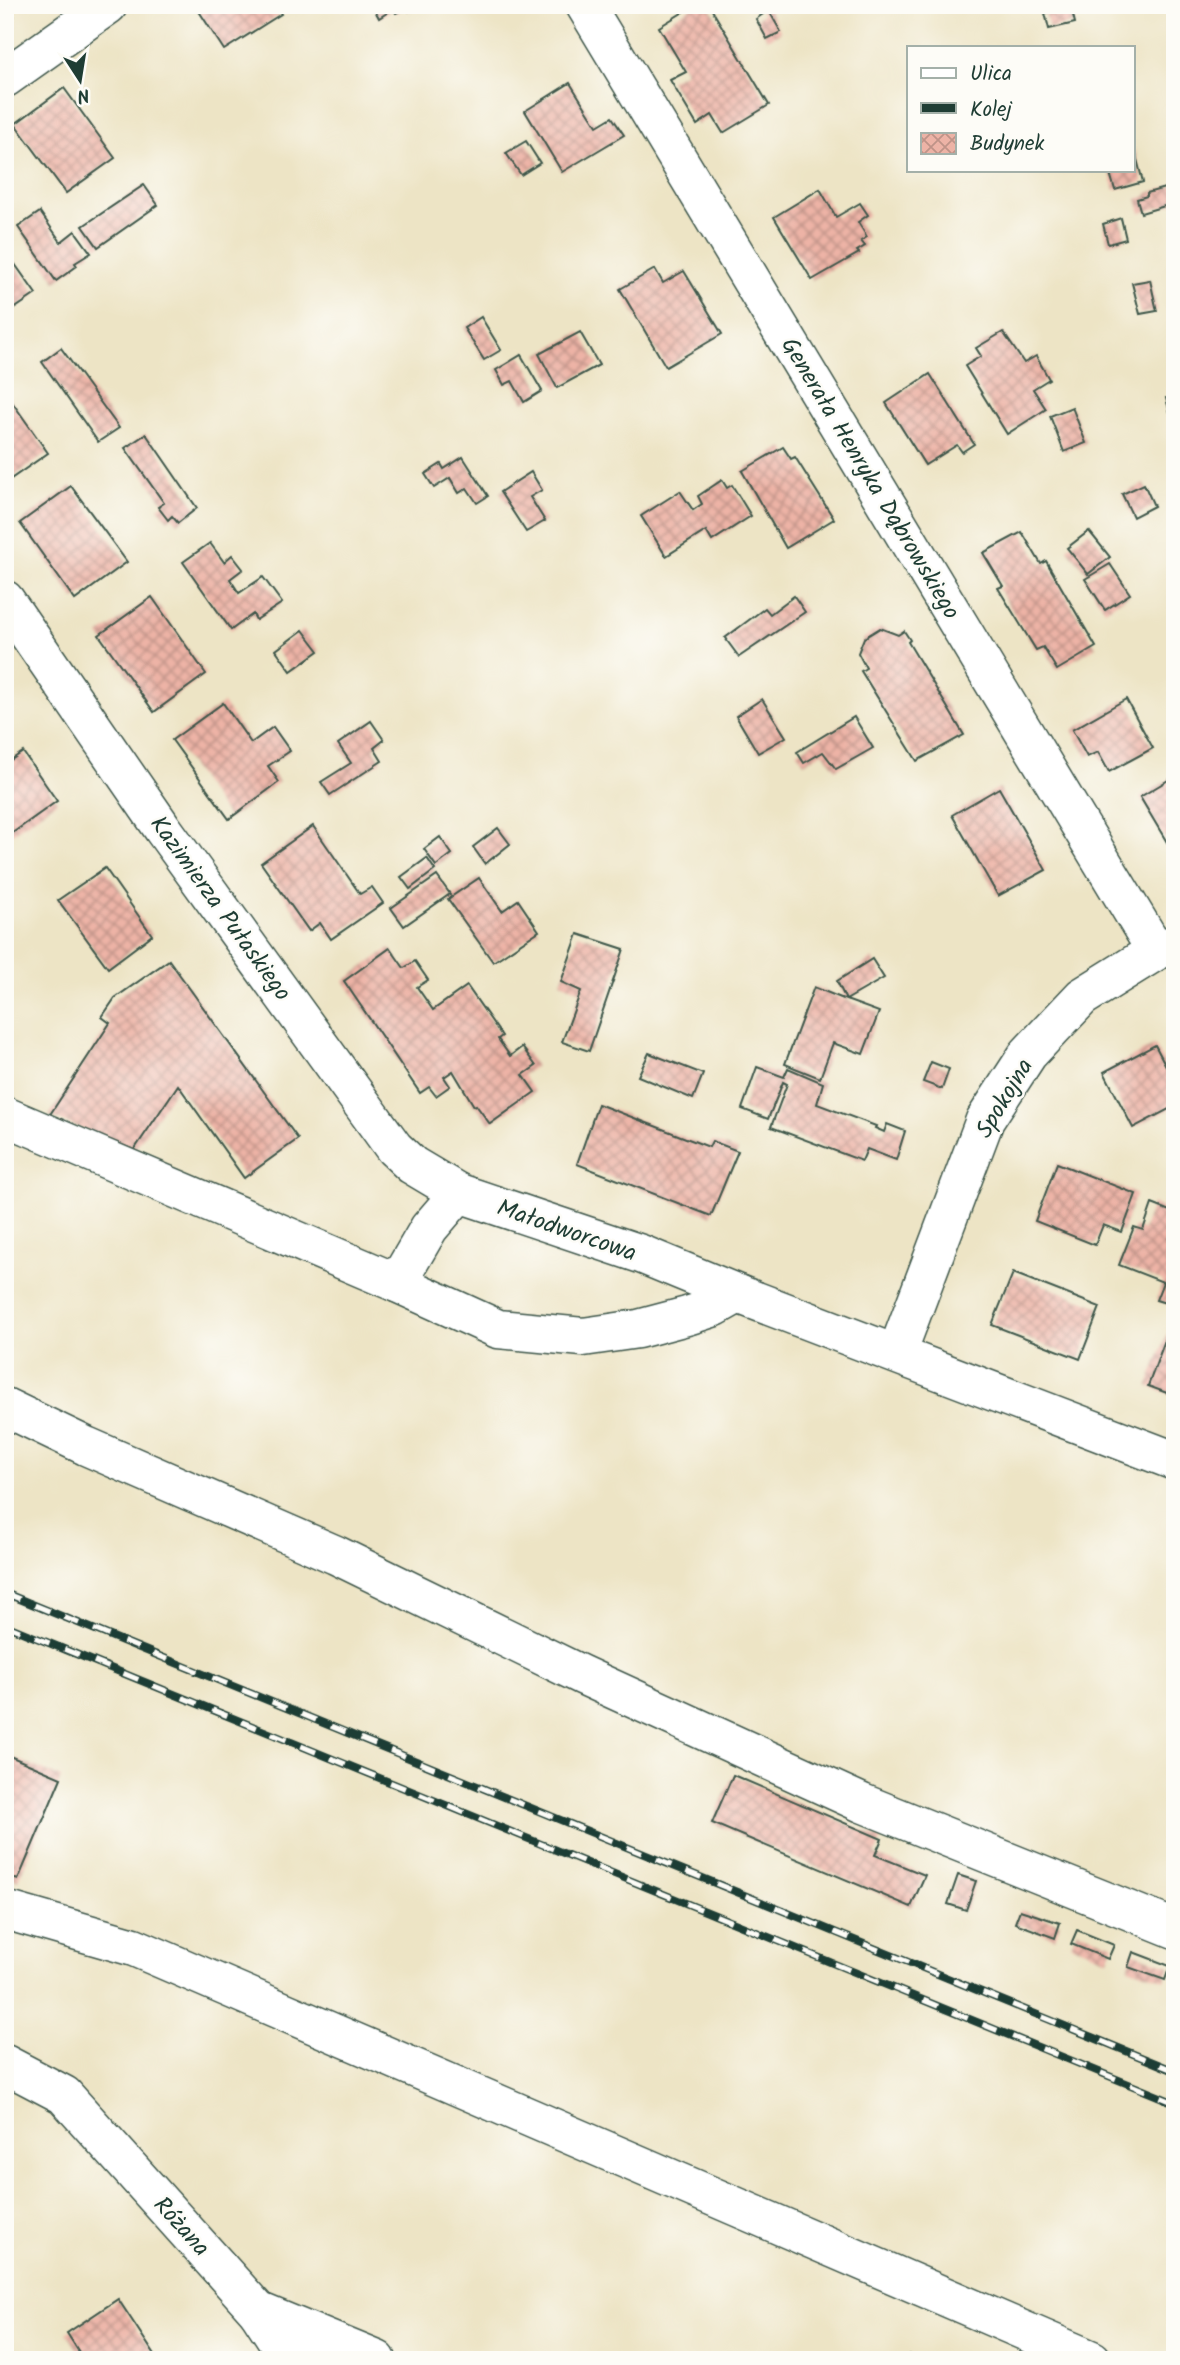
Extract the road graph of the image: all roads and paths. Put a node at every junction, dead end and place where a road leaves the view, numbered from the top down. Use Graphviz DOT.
graph roads {
  1 [pos="108,5"];
  2 [pos="585,5"];
  3 [pos="5,78"];
  4 [pos="5,600"];
  5 [pos="1165,948"];
  6 [pos="5,1116"];
  7 [pos="459,1193"];
  8 [pos="397,1283"];
  9 [pos="738,1294"];
  10 [pos="897,1353"];
  11 [pos="5,1407"];
  12 [pos="1175,1461"];
  13 [pos="5,1910"];
  14 [pos="1175,1929"];
  15 [pos="5,2064"];
  16 [pos="258,2311"];
  17 [pos="908,2355"];
  18 [pos="289,2360"];
  19 [pos="377,2360"];
  20 [pos="920,2360"];
  21 [pos="1092,2360"];
  1 -- 3 [label="street"];
  2 -- 5 [label="street, Generała Henryka Dąbrowskiego"];
  4 -- 7 [label="street, Kazimierza Pułaskiego"];
  5 -- 10 [label="street, Spokojna"];
  6 -- 8 [label="street"];
  7 -- 8 [label="street"];
  7 -- 9 [label="street, Małodworcowa"];
  8 -- 9 [label="street"];
  9 -- 10 [label="street, Małodworcowa"];
  10 -- 12 [label="street, Małodworcowa"];
  11 -- 14 [label="street"];
  13 -- 21 [label="street"];
  15 -- 16 [label="street, Różana"];
  16 -- 18 [label="street"];
  16 -- 19 [label="street, Różana"];
  17 -- 20 [label="path"];
}
